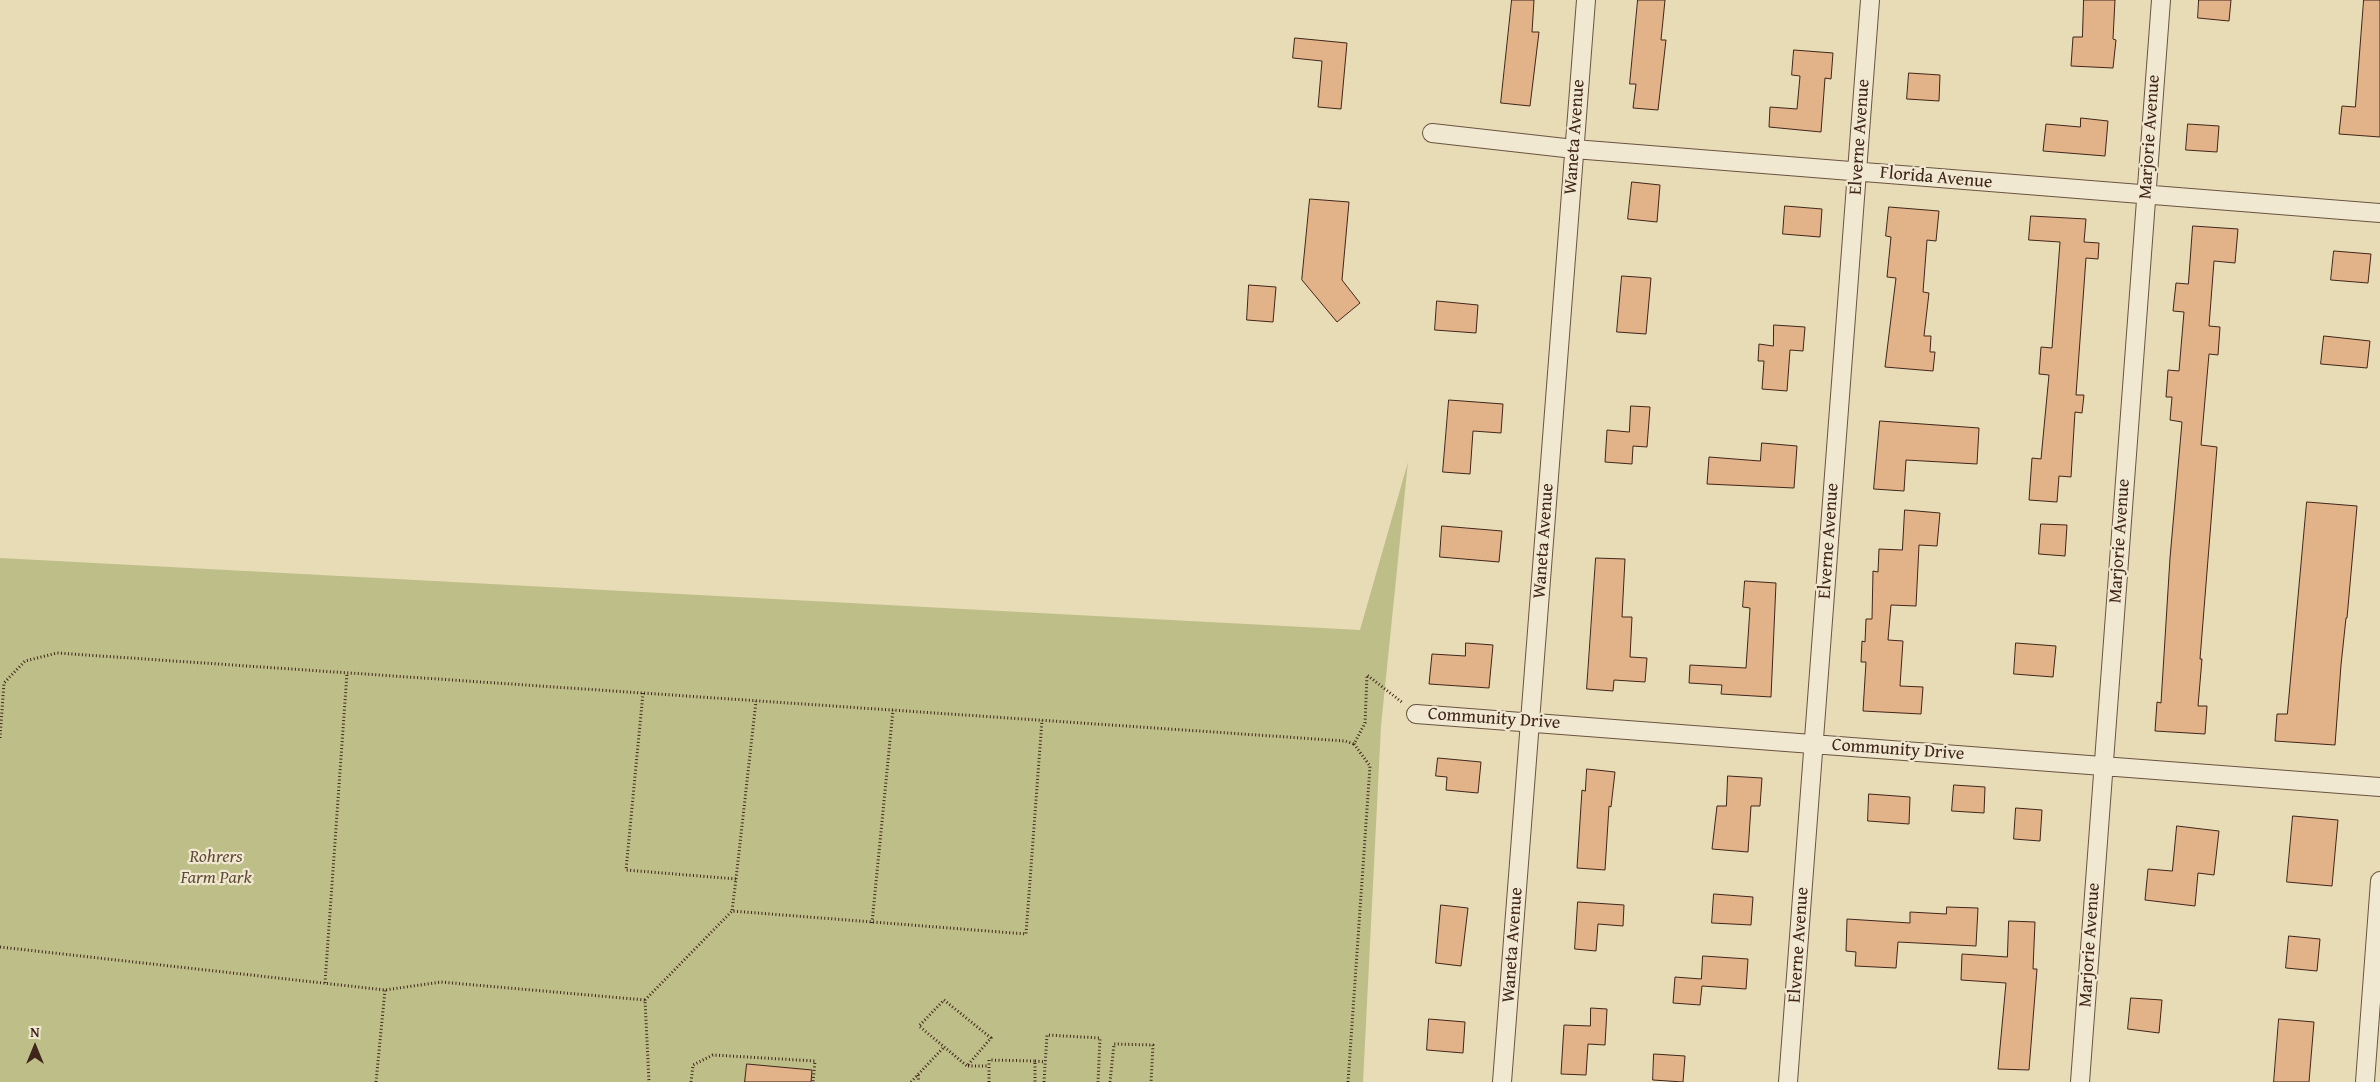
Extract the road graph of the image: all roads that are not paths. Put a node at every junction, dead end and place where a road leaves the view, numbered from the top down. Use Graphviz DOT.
graph roads {
  1 [pos="1586,0"];
  2 [pos="1870,0"];
  3 [pos="2160,0"];
  4 [pos="1432,133"];
  5 [pos="1574,149"];
  6 [pos="1857,172"];
  7 [pos="2146,195"];
  8 [pos="2380,213"];
  9 [pos="1416,714"];
  10 [pos="1530,722"];
  11 [pos="1814,744"];
  12 [pos="2104,766"];
  13 [pos="2380,787"];
  14 [pos="2380,881"];
  15 [pos="1502,1082"];
  16 [pos="1788,1082"];
  17 [pos="2080,1082"];
  18 [pos="2365,1082"];
  1 -- 5 [label="street, Waneta Avenue"];
  2 -- 6 [label="street, Elverne Avenue"];
  3 -- 7 [label="street, Marjorie Avenue"];
  4 -- 5 [label="street, Florida Avenue"];
  5 -- 6 [label="street, Florida Avenue"];
  5 -- 10 [label="street, Waneta Avenue"];
  6 -- 7 [label="street, Florida Avenue"];
  6 -- 11 [label="street, Elverne Avenue"];
  7 -- 8 [label="street, Florida Avenue"];
  7 -- 12 [label="street, Marjorie Avenue"];
  9 -- 10 [label="street, Community Drive"];
  10 -- 11 [label="street, Community Drive"];
  10 -- 15 [label="street, Waneta Avenue"];
  11 -- 12 [label="street, Community Drive"];
  11 -- 16 [label="street, Elverne Avenue"];
  12 -- 13 [label="street, Community Drive"];
  12 -- 17 [label="street, Marjorie Avenue"];
  14 -- 18 [label="street"];
}
